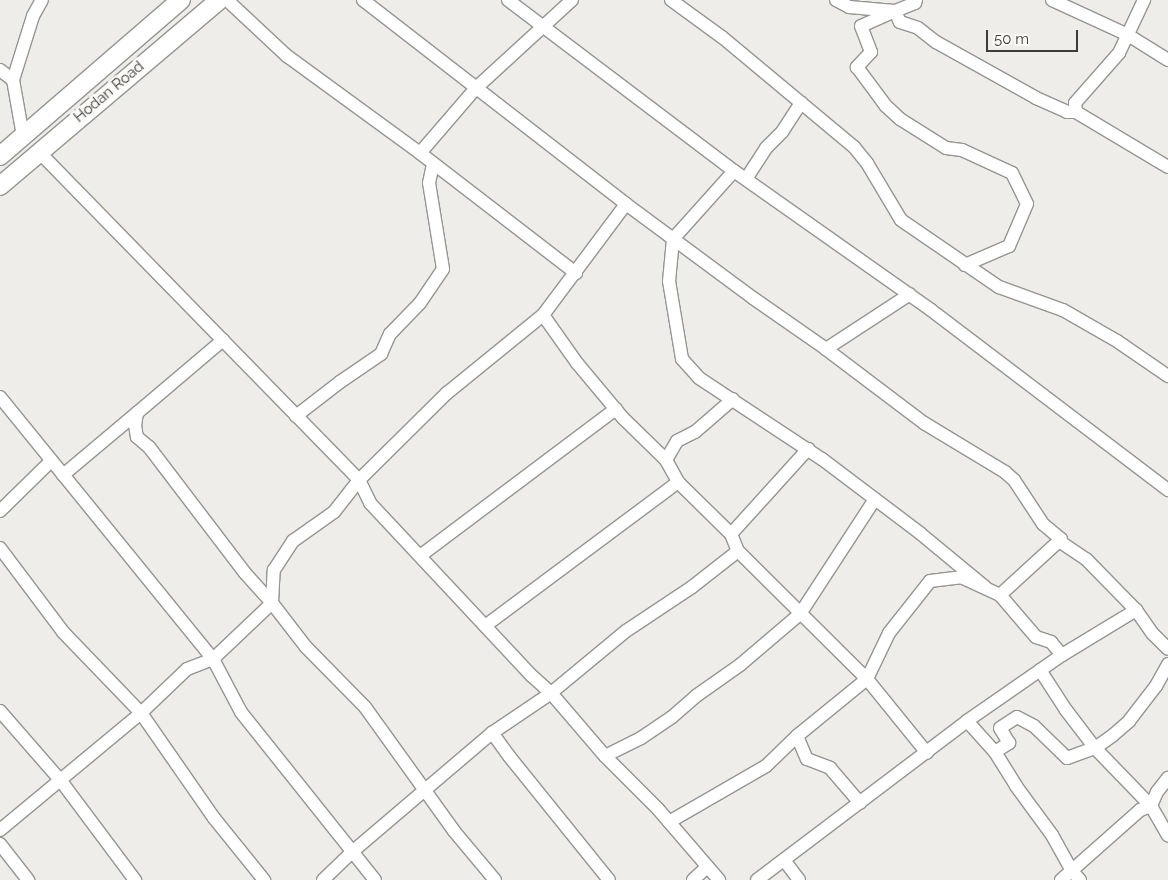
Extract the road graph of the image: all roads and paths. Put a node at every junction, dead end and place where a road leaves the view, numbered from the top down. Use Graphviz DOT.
graph roads {
  1 [pos="42,0"];
  2 [pos="181,0"];
  3 [pos="219,0"];
  4 [pos="227,0"];
  5 [pos="363,0"];
  6 [pos="508,0"];
  7 [pos="572,0"];
  8 [pos="671,0"];
  9 [pos="836,0"];
  10 [pos="916,0"];
  11 [pos="1052,0"];
  12 [pos="1144,0"];
  13 [pos="895,11"];
  14 [pos="544,27"];
  15 [pos="1128,35"];
  16 [pos="1168,60"];
  17 [pos="0,70"];
  18 [pos="13,80"];
  19 [pos="476,88"];
  20 [pos="801,103"];
  21 [pos="1076,112"];
  22 [pos="23,136"];
  23 [pos="420,153"];
  24 [pos="36,154"];
  25 [pos="0,156"];
  26 [pos="434,164"];
  27 [pos="1168,167"];
  28 [pos="734,171"];
  29 [pos="746,179"];
  30 [pos="0,186"];
  31 [pos="626,204"];
  32 [pos="672,239"];
  33 [pos="965,266"];
  34 [pos="576,273"];
  35 [pos="910,294"];
  36 [pos="543,315"];
  37 [pos="223,340"];
  38 [pos="826,349"];
  39 [pos="1168,376"];
  40 [pos="0,398"];
  41 [pos="733,400"];
  42 [pos="616,409"];
  43 [pos="137,413"];
  44 [pos="296,416"];
  45 [pos="808,450"];
  46 [pos="666,460"];
  47 [pos="52,461"];
  48 [pos="63,474"];
  49 [pos="359,480"];
  50 [pos="678,482"];
  51 [pos="1168,490"];
  52 [pos="874,499"];
  53 [pos="0,511"];
  54 [pos="731,534"];
  55 [pos="1059,541"];
  56 [pos="0,548"];
  57 [pos="738,551"];
  58 [pos="420,556"];
  59 [pos="985,587"];
  60 [pos="1000,596"];
  61 [pos="272,603"];
  62 [pos="1136,610"];
  63 [pos="800,614"];
  64 [pos="485,626"];
  65 [pos="1168,649"];
  66 [pos="1062,655"];
  67 [pos="213,659"];
  68 [pos="1168,664"];
  69 [pos="1040,670"];
  70 [pos="867,680"];
  71 [pos="551,693"];
  72 [pos="0,711"];
  73 [pos="141,712"];
  74 [pos="968,722"];
  75 [pos="492,733"];
  76 [pos="798,736"];
  77 [pos="1095,748"];
  78 [pos="995,752"];
  79 [pos="927,753"];
  80 [pos="605,756"];
  81 [pos="1168,778"];
  82 [pos="61,781"];
  83 [pos="425,792"];
  84 [pos="860,803"];
  85 [pos="1151,806"];
  86 [pos="669,822"];
  87 [pos="0,830"];
  88 [pos="1168,835"];
  89 [pos="0,844"];
  90 [pos="352,852"];
  91 [pos="784,860"];
  92 [pos="707,867"];
  93 [pos="1076,876"];
  94 [pos="28,880"];
  95 [pos="135,880"];
  96 [pos="264,880"];
  97 [pos="323,880"];
  98 [pos="375,880"];
  99 [pos="494,880"];
  100 [pos="610,880"];
  101 [pos="693,880"];
  102 [pos="719,880"];
  103 [pos="757,880"];
  104 [pos="799,880"];
  105 [pos="1061,880"];
  1 -- 18 [label="street"];
  2 -- 22 [label="main road, Hodan Road"];
  3 -- 24 [label="main road, Hodan Road"];
  4 -- 23 [label="street"];
  5 -- 19 [label="street"];
  6 -- 14 [label="street"];
  7 -- 14 [label="street"];
  8 -- 20 [label="street"];
  9 -- 13 [label="street"];
  10 -- 13 [label="street"];
  11 -- 15 [label="street"];
  12 -- 15 [label="street"];
  13 -- 21 [label="street"];
  13 -- 33 [label="street"];
  14 -- 19 [label="street"];
  14 -- 28 [label="street"];
  15 -- 16 [label="street"];
  15 -- 21 [label="street"];
  17 -- 18 [label="street"];
  18 -- 22 [label="street"];
  19 -- 23 [label="street"];
  19 -- 31 [label="street"];
  20 -- 29 [label="street"];
  20 -- 33 [label="street"];
  21 -- 27 [label="street"];
  22 -- 25 [label="main road, Hodan Road"];
  23 -- 26 [label="street"];
  24 -- 30 [label="main road, Hodan Road"];
  24 -- 37 [label="street"];
  26 -- 34 [label="street"];
  26 -- 44 [label="street"];
  28 -- 29 [label="street"];
  28 -- 32 [label="street"];
  29 -- 35 [label="street"];
  31 -- 32 [label="street"];
  31 -- 34 [label="street"];
  32 -- 38 [label="street"];
  32 -- 41 [label="street"];
  33 -- 39 [label="street"];
  34 -- 36 [label="street"];
  35 -- 38 [label="street"];
  35 -- 51 [label="street"];
  36 -- 42 [label="street"];
  36 -- 49 [label="street"];
  37 -- 43 [label="street"];
  37 -- 44 [label="street"];
  38 -- 55 [label="street"];
  40 -- 47 [label="street"];
  41 -- 45 [label="street"];
  41 -- 46 [label="street"];
  42 -- 46 [label="street"];
  42 -- 58 [label="street"];
  43 -- 48 [label="street"];
  43 -- 61 [label="street"];
  44 -- 49 [label="street"];
  45 -- 52 [label="street"];
  45 -- 54 [label="street"];
  46 -- 50 [label="street"];
  47 -- 48 [label="street"];
  47 -- 53 [label="street"];
  48 -- 67 [label="street"];
  49 -- 58 [label="street"];
  49 -- 61 [label="street"];
  50 -- 54 [label="street"];
  50 -- 64 [label="street"];
  52 -- 59 [label="street"];
  52 -- 63 [label="street"];
  54 -- 57 [label="street"];
  55 -- 60 [label="street"];
  55 -- 62 [label="street"];
  56 -- 73 [label="street"];
  57 -- 63 [label="street"];
  57 -- 71 [label="street"];
  58 -- 64 [label="street"];
  59 -- 60 [label="street"];
  59 -- 70 [label="street"];
  60 -- 66 [label="street"];
  61 -- 67 [label="street"];
  61 -- 83 [label="street"];
  62 -- 65 [label="street"];
  62 -- 66 [label="street"];
  63 -- 70 [label="street"];
  63 -- 80 [label="street"];
  64 -- 71 [label="street"];
  66 -- 69 [label="street"];
  67 -- 73 [label="street"];
  67 -- 90 [label="street"];
  68 -- 77 [label="street"];
  69 -- 74 [label="street"];
  69 -- 77 [label="street"];
  70 -- 76 [label="street"];
  70 -- 79 [label="street"];
  71 -- 75 [label="street"];
  71 -- 80 [label="street"];
  72 -- 82 [label="street"];
  73 -- 82 [label="street"];
  73 -- 96 [label="street"];
  74 -- 78 [label="street"];
  74 -- 79 [label="street"];
  75 -- 83 [label="street"];
  75 -- 100 [label="street"];
  76 -- 84 [label="street"];
  76 -- 86 [label="street"];
  77 -- 78 [label="street"];
  77 -- 85 [label="street"];
  78 -- 93 [label="street"];
  79 -- 84 [label="street"];
  80 -- 86 [label="street"];
  81 -- 85 [label="street"];
  82 -- 87 [label="street"];
  82 -- 95 [label="street"];
  83 -- 90 [label="street"];
  83 -- 99 [label="street"];
  84 -- 91 [label="street"];
  85 -- 88 [label="street"];
  85 -- 93 [label="street"];
  86 -- 92 [label="street"];
  89 -- 94 [label="street"];
  90 -- 97 [label="street"];
  90 -- 98 [label="street"];
  91 -- 103 [label="street"];
  91 -- 104 [label="street"];
  92 -- 101 [label="street"];
  92 -- 102 [label="street"];
  93 -- 105 [label="street"];
}
